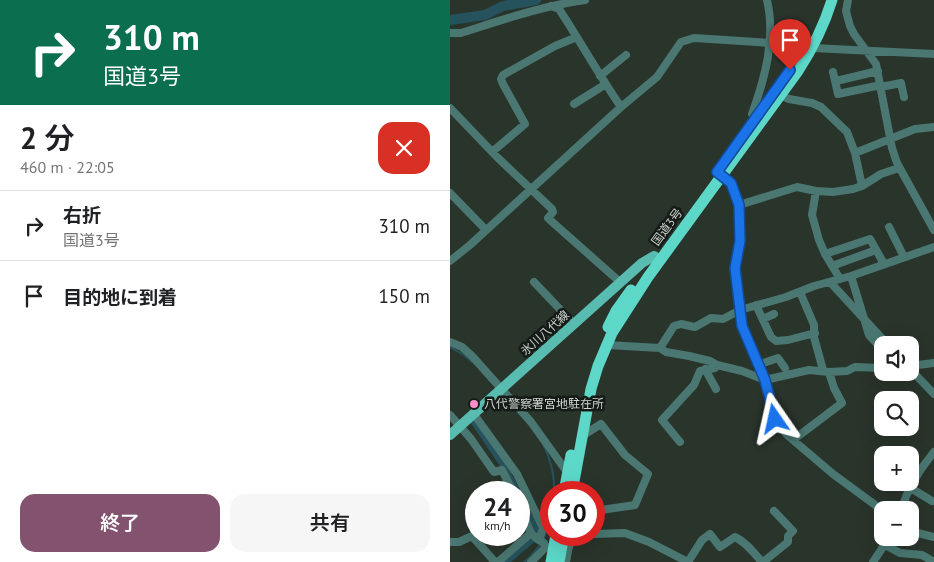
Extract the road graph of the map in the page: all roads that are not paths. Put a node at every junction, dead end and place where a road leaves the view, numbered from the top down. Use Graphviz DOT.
graph roads {
  1 [pos="585,0"];
  2 [pos="767,0"];
  3 [pos="825,0"];
  4 [pos="832,0"];
  5 [pos="848,0"];
  6 [pos="549,6"];
  7 [pos="450,34"];
  8 [pos="578,37"];
  9 [pos="771,43"];
  10 [pos="809,48"];
  11 [pos="866,49"];
  12 [pos="934,54"];
  13 [pos="626,55"];
  14 [pos="833,72"];
  15 [pos="878,72"];
  16 [pos="600,76"];
  17 [pos="836,81"];
  18 [pos="606,84"];
  19 [pos="881,86"];
  20 [pos="780,95"];
  21 [pos="904,97"];
  22 [pos="574,104"];
  23 [pos="621,107"];
  24 [pos="450,108"];
  25 [pos="754,118"];
  26 [pos="934,127"];
  27 [pos="891,139"];
  28 [pos="492,152"];
  29 [pos="855,153"];
  30 [pos="900,168"];
  31 [pos="719,174"];
  32 [pos="862,186"];
  33 [pos="531,190"];
  34 [pos="816,191"];
  35 [pos="450,193"];
  36 [pos="739,205"];
  37 [pos="889,227"];
  38 [pos="486,230"];
  39 [pos="934,230"];
  40 [pos="934,247"];
  41 [pos="876,250"];
  42 [pos="825,254"];
  43 [pos="904,258"];
  44 [pos="450,261"];
  45 [pos="884,264"];
  46 [pos="832,266"];
  47 [pos="641,274"];
  48 [pos="851,276"];
  49 [pos="840,279"];
  50 [pos="534,282"];
  51 [pos="620,282"];
  52 [pos="830,282"];
  53 [pos="800,292"];
  54 [pos="756,305"];
  55 [pos="740,310"];
  56 [pos="774,314"];
  57 [pos="763,319"];
  58 [pos="865,321"];
  59 [pos="574,324"];
  60 [pos="815,332"];
  61 [pos="879,336"];
  62 [pos="874,341"];
  63 [pos="450,342"];
  64 [pos="607,345"];
  65 [pos="660,348"];
  66 [pos="934,363"];
  67 [pos="717,365"];
  68 [pos="758,365"];
  69 [pos="919,366"];
  70 [pos="784,368"];
  71 [pos="874,368"];
  72 [pos="705,369"];
  73 [pos="826,371"];
  74 [pos="919,378"];
  75 [pos="765,380"];
  76 [pos="501,389"];
  77 [pos="716,389"];
  78 [pos="934,394"];
  79 [pos="473,414"];
  80 [pos="450,415"];
  81 [pos="459,427"];
  82 [pos="450,435"];
  83 [pos="582,436"];
  84 [pos="793,440"];
  85 [pos="680,442"];
  86 [pos="934,452"];
  87 [pos="567,472"];
  88 [pos="919,472"];
  89 [pos="508,481"];
  90 [pos="566,481"];
  91 [pos="574,481"];
  92 [pos="916,491"];
  93 [pos="932,501"];
  94 [pos="874,504"];
  95 [pos="605,509"];
  96 [pos="774,511"];
  97 [pos="530,521"];
  98 [pos="540,522"];
  99 [pos="919,533"];
  100 [pos="605,534"];
  101 [pos="540,536"];
  102 [pos="934,537"];
  103 [pos="450,542"];
  104 [pos="540,545"];
  105 [pos="543,546"];
  106 [pos="546,546"];
  107 [pos="547,546"];
  108 [pos="548,546"];
  109 [pos="884,546"];
  110 [pos="892,546"];
  111 [pos="497,562"];
  112 [pos="531,562"];
  113 [pos="550,562"];
  114 [pos="559,562"];
  115 [pos="566,562"];
  116 [pos="688,562"];
  117 [pos="763,562"];
  118 [pos="873,562"];
  119 [pos="934,562"];
  1 -- 6 [label="street"];
  2 -- 9 [label="street"];
  3 -- 10 [label="highway, 国道3号"];
  4 -- 10 [label="highway, 国道3号"];
  5 -- 11 [label="street"];
  6 -- 7 [label="street"];
  6 -- 8 [label="street"];
  8 -- 16 [label="street"];
  8 -- 28 [label="street"];
  9 -- 10 [label="street"];
  9 -- 23 [label="street"];
  9 -- 25 [label="street"];
  10 -- 11 [label="street"];
  10 -- 20 [label="highway, 国道3号"];
  10 -- 25 [label="highway, 国道3号"];
  11 -- 12 [label="street"];
  11 -- 15 [label="street"];
  13 -- 16 [label="street"];
  14 -- 17 [label="street"];
  15 -- 17 [label="street"];
  15 -- 19 [label="street"];
  16 -- 18 [label="street"];
  17 -- 19 [label="street"];
  18 -- 22 [label="street"];
  18 -- 23 [label="street"];
  19 -- 21 [label="street"];
  19 -- 27 [label="street"];
  20 -- 29 [label="street"];
  20 -- 31 [label="highway, 国道3号"];
  23 -- 33 [label="street"];
  24 -- 28 [label="street"];
  25 -- 31 [label="highway, 国道3号"];
  26 -- 27 [label="street"];
  27 -- 29 [label="street"];
  27 -- 30 [label="street"];
  28 -- 33 [label="street"];
  29 -- 32 [label="street"];
  30 -- 32 [label="street"];
  30 -- 39 [label="street"];
  31 -- 36 [label="street"];
  31 -- 47 [label="highway, 国道3号"];
  32 -- 34 [label="street"];
  33 -- 38 [label="street"];
  33 -- 51 [label="street"];
  34 -- 36 [label="street"];
  34 -- 42 [label="street"];
  35 -- 38 [label="street"];
  36 -- 55 [label="street"];
  37 -- 43 [label="street"];
  38 -- 44 [label="street"];
  40 -- 43 [label="street"];
  41 -- 42 [label="street"];
  41 -- 45 [label="street"];
  41 -- 46 [label="street"];
  42 -- 46 [label="street"];
  43 -- 45 [label="street"];
  45 -- 48 [label="street"];
  46 -- 49 [label="street"];
  47 -- 51 [label="main road, 氷川八代線"];
  47 -- 64 [label="highway, 国道3号"];
  47 -- 87 [label="highway, 国道3号"];
  48 -- 49 [label="street"];
  48 -- 58 [label="street"];
  49 -- 52 [label="street"];
  50 -- 59 [label="street"];
  51 -- 59 [label="main road, 氷川八代線"];
  52 -- 53 [label="street"];
  52 -- 58 [label="street"];
  53 -- 54 [label="street"];
  53 -- 60 [label="street"];
  54 -- 55 [label="street"];
  54 -- 57 [label="street"];
  55 -- 65 [label="street"];
  55 -- 68 [label="street"];
  56 -- 57 [label="street"];
  57 -- 60 [label="street"];
  58 -- 61 [label="street"];
  58 -- 62 [label="street"];
  59 -- 76 [label="main road, 氷川八代線"];
  60 -- 73 [label="street"];
  63 -- 76 [label="street"];
  64 -- 65 [label="street"];
  64 -- 83 [label="highway, 国道3号"];
  65 -- 67 [label="street"];
  66 -- 69 [label="street"];
  67 -- 72 [label="street"];
  67 -- 75 [label="street"];
  68 -- 70 [label="street"];
  68 -- 75 [label="street"];
  71 -- 73 [label="street"];
  72 -- 77 [label="street"];
  72 -- 85 [label="street"];
  73 -- 75 [label="street"];
  73 -- 84 [label="street"];
  74 -- 78 [label="street"];
  75 -- 84 [label="street"];
  76 -- 79 [label="main road, 氷川八代線"];
  76 -- 87 [label="street"];
  79 -- 81 [label="main road, 氷川八代線"];
  79 -- 98 [label="street"];
  80 -- 81 [label="street"];
  81 -- 82 [label="main road, 氷川八代線"];
  81 -- 89 [label="street"];
  83 -- 91 [label="highway, 国道3号"];
  83 -- 95 [label="street"];
  84 -- 94 [label="street"];
  86 -- 88 [label="street"];
  87 -- 90 [label="highway, 国道3号"];
  92 -- 93 [label="street"];
  96 -- 117 [label="street"];
  97 -- 101 [label="street"];
  99 -- 102 [label="street"];
  100 -- 116 [label="street"];
  103 -- 111 [label="street"];
  104 -- 111 [label="street"];
  105 -- 112 [label="street"];
  106 -- 113 [label="highway"];
  107 -- 114 [label="highway"];
  108 -- 115 [label="street"];
  109 -- 118 [label="street"];
  110 -- 119 [label="street"];
  116 -- 117 [label="street"];
}
